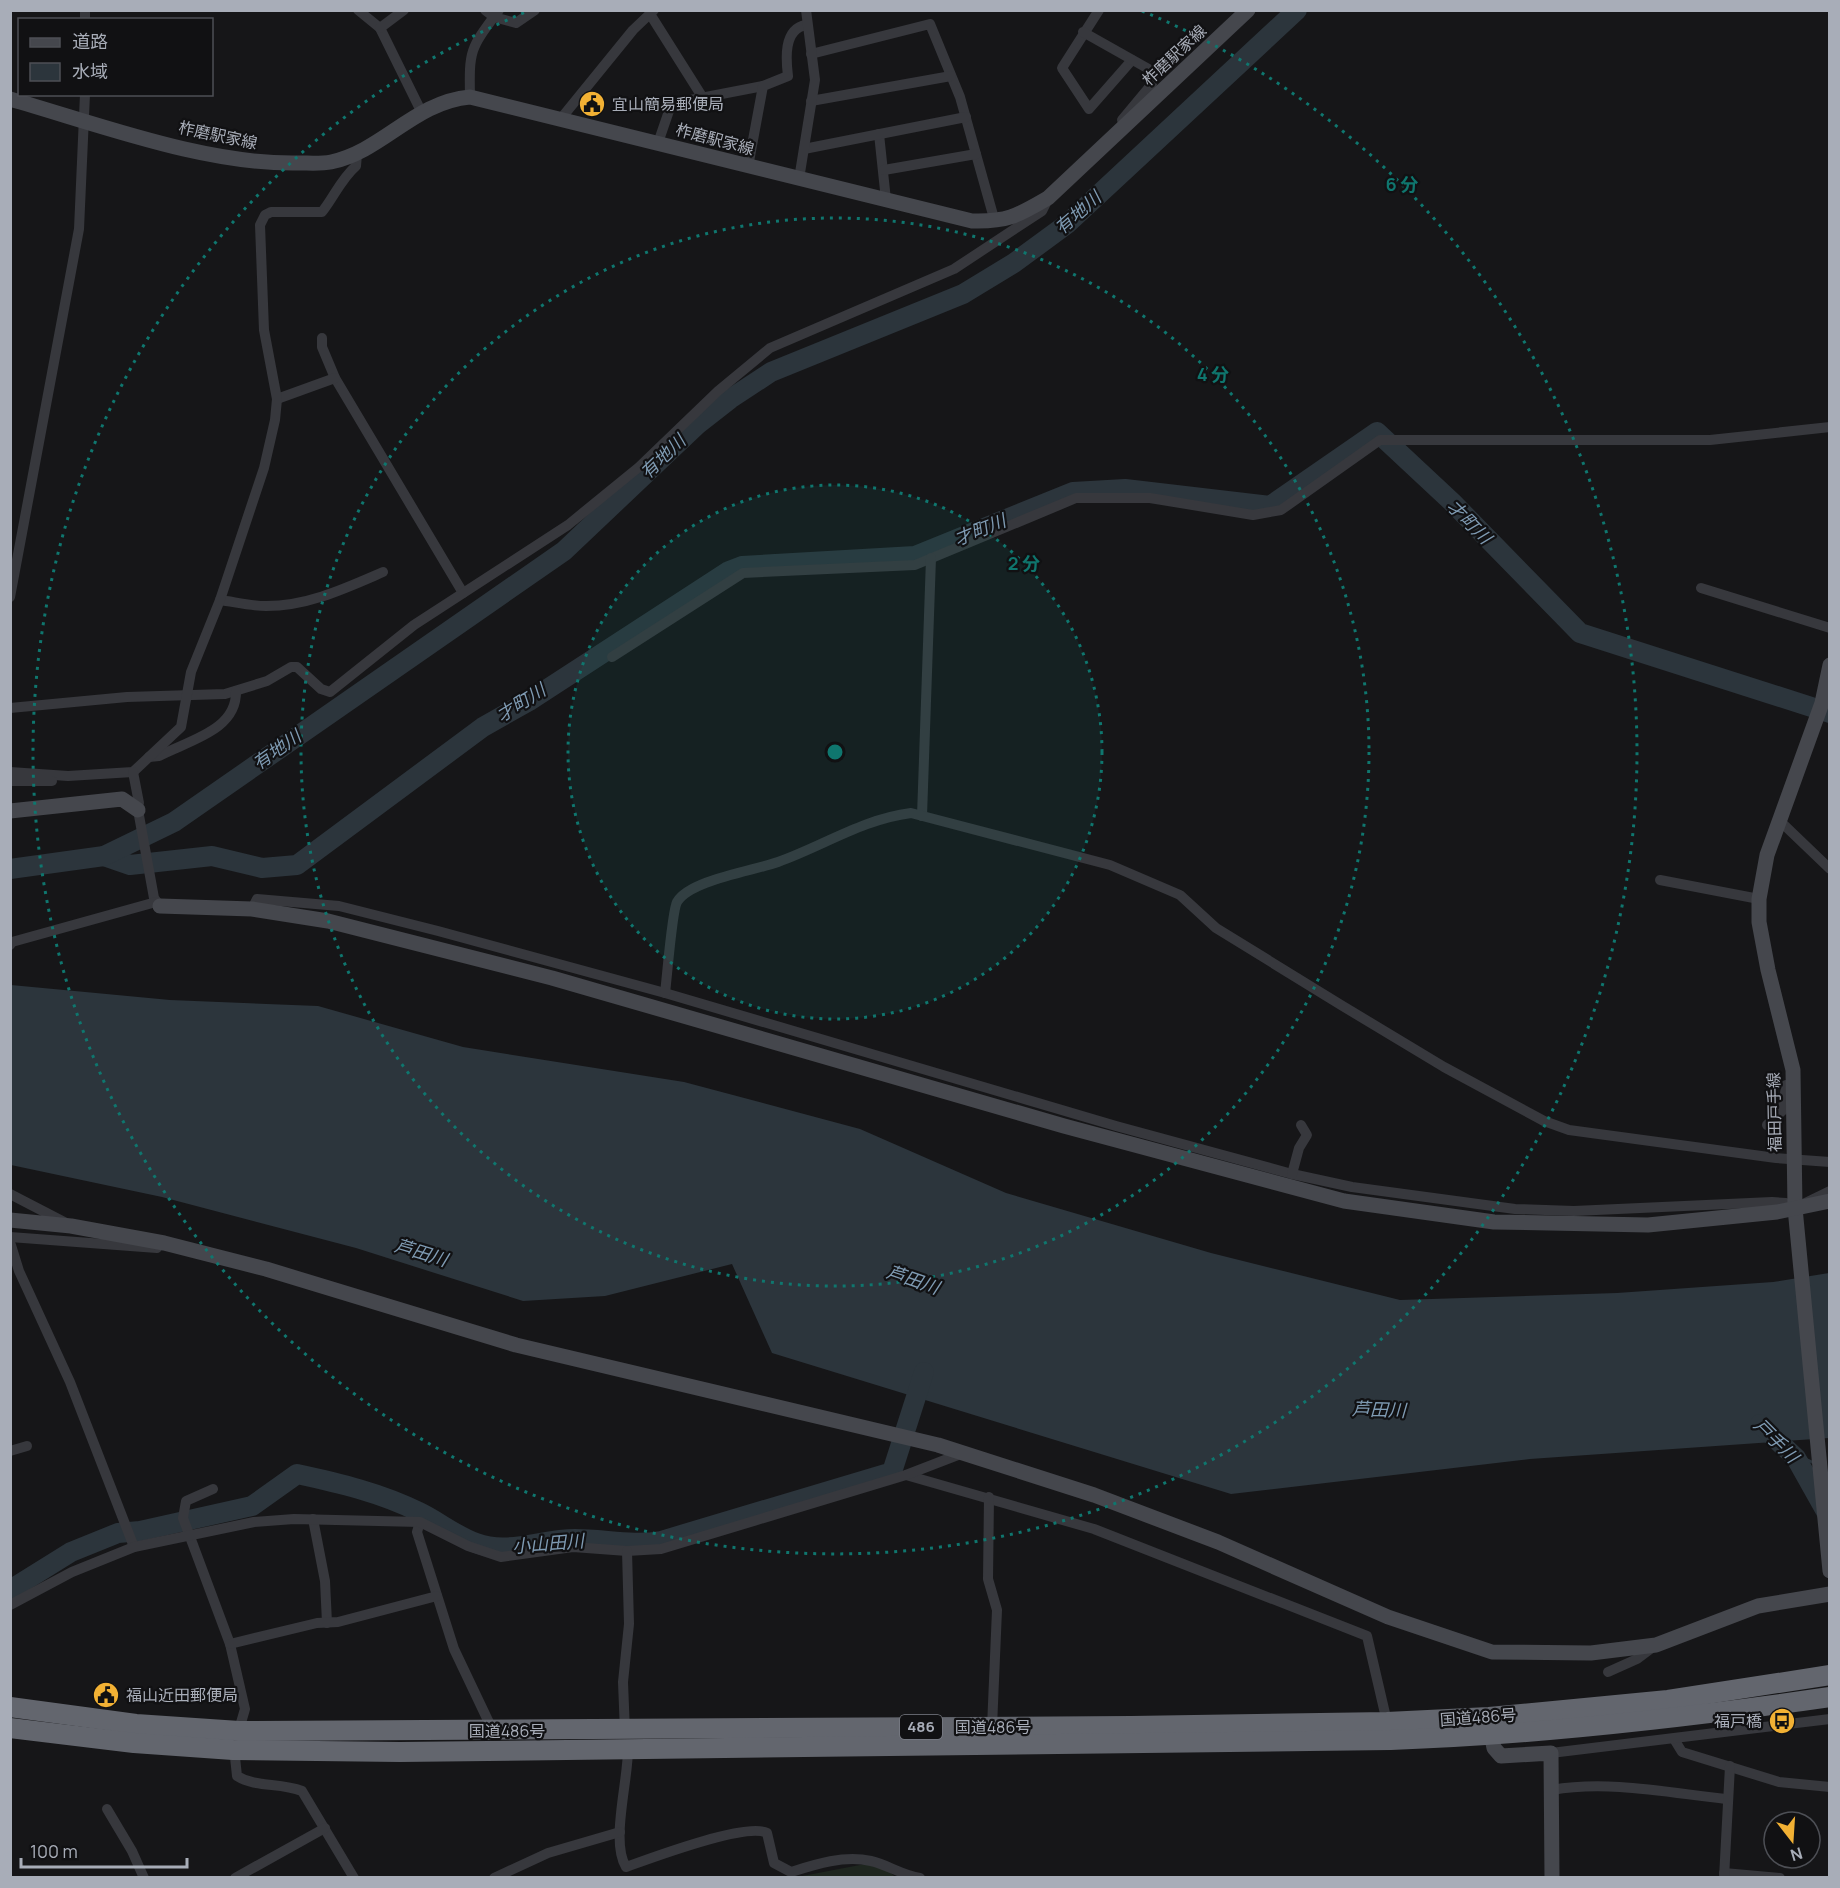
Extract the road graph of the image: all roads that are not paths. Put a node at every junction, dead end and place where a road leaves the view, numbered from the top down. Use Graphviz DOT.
graph roads {
  1 [pos="358,10"];
  2 [pos="404,10"];
  3 [pos="535,10"];
  4 [pos="806,10"];
  5 [pos="1099,10"];
  6 [pos="1248,10"];
  7 [pos="652,12"];
  8 [pos="493,13"];
  9 [pos="806,25"];
  10 [pos="380,28"];
  11 [pos="1083,32"];
  12 [pos="811,54"];
  13 [pos="1132,60"];
  14 [pos="951,76"];
  15 [pos="763,86"];
  16 [pos="85,96"];
  17 [pos="470,97"];
  18 [pos="703,98"];
  19 [pos="10,99"];
  20 [pos="811,101"];
  21 [pos="422,111"];
  22 [pos="966,117"];
  23 [pos="86,121"];
  24 [pos="559,121"];
  25 [pos="879,134"];
  26 [pos="1109,141"];
  27 [pos="658,143"];
  28 [pos="804,149"];
  29 [pos="357,154"];
  30 [pos="976,154"];
  31 [pos="748,166"];
  32 [pos="884,170"];
  33 [pos="800,179"];
  34 [pos="1048,198"];
  35 [pos="886,200"];
  36 [pos="995,222"];
  37 [pos="322,338"];
  38 [pos="335,378"];
  39 [pos="277,399"];
  40 [pos="1830,427"];
  41 [pos="931,558"];
  42 [pos="383,572"];
  43 [pos="1701,588"];
  44 [pos="463,594"];
  45 [pos="10,597"];
  46 [pos="220,600"];
  47 [pos="1830,628"];
  48 [pos="612,657"];
  49 [pos="1830,665"];
  50 [pos="236,691"];
  51 [pos="187,695"];
  52 [pos="10,708"];
  53 [pos="149,757"];
  54 [pos="10,772"];
  55 [pos="132,772"];
  56 [pos="68,776"];
  57 [pos="10,781"];
  58 [pos="137,808"];
  59 [pos="10,811"];
  60 [pos="922,816"];
  61 [pos="1780,821"];
  62 [pos="1830,869"];
  63 [pos="1660,880"];
  64 [pos="1759,899"];
  65 [pos="156,902"];
  66 [pos="252,909"];
  67 [pos="10,945"];
  68 [pos="665,993"];
  69 [pos="1794,1083"];
  70 [pos="1300,1125"];
  71 [pos="1767,1125"];
  72 [pos="1793,1159"];
  73 [pos="1830,1162"];
  74 [pos="1292,1174"];
  75 [pos="1352,1187"];
  76 [pos="1830,1191"];
  77 [pos="10,1194"];
  78 [pos="1830,1201"];
  79 [pos="1376,1206"];
  80 [pos="1795,1211"];
  81 [pos="10,1220"];
  82 [pos="71,1226"];
  83 [pos="10,1237"];
  84 [pos="10,1242"];
  85 [pos="164,1243"];
  86 [pos="14,1263"];
  87 [pos="27,1446"];
  88 [pos="10,1451"];
  89 [pos="964,1453"];
  90 [pos="906,1475"];
  91 [pos="213,1489"];
  92 [pos="989,1497"];
  93 [pos="313,1520"];
  94 [pos="420,1522"];
  95 [pos="189,1532"];
  96 [pos="129,1537"];
  97 [pos="627,1551"];
  98 [pos="1830,1572"];
  99 [pos="1830,1594"];
  100 [pos="437,1596"];
  101 [pos="10,1605"];
  102 [pos="327,1623"];
  103 [pos="230,1644"];
  104 [pos="1656,1645"];
  105 [pos="1608,1672"];
  106 [pos="1830,1676"];
  107 [pos="1830,1697"];
  108 [pos="10,1707"];
  109 [pos="1489,1717"];
  110 [pos="1830,1719"];
  111 [pos="1387,1722"];
  112 [pos="992,1727"];
  113 [pos="10,1728"];
  114 [pos="239,1731"];
  115 [pos="493,1731"];
  116 [pos="1491,1737"];
  117 [pos="626,1739"];
  118 [pos="1674,1739"];
  119 [pos="233,1750"];
  120 [pos="1551,1754"];
  121 [pos="1730,1766"];
  122 [pos="1830,1787"];
  123 [pos="1552,1790"];
  124 [pos="1726,1799"];
  125 [pos="107,1809"];
  126 [pos="325,1828"];
  127 [pos="620,1832"];
  128 [pos="1724,1875"];
  129 [pos="497,1877"];
  130 [pos="144,1878"];
  131 [pos="235,1878"];
  132 [pos="354,1878"];
  133 [pos="920,1878"];
  134 [pos="1552,1878"];
  135 [pos="1780,1878"];
  1 -- 10 [label="street"];
  2 -- 10 [label="street"];
  3 -- 8 [label="street"];
  4 -- 9 [label="street"];
  5 -- 11 [label="street"];
  6 -- 26 [label="street, 柞磨駅家線"];
  7 -- 18 [label="street"];
  7 -- 24 [label="street"];
  8 -- 17 [label="street"];
  9 -- 12 [label="street"];
  9 -- 15 [label="street"];
  10 -- 21 [label="street"];
  11 -- 13 [label="street"];
  11 -- 13 [label="street"];
  12 -- 14 [label="street"];
  12 -- 20 [label="street"];
  13 -- 26 [label="street"];
  14 -- 20 [label="street"];
  14 -- 22 [label="street"];
  15 -- 18 [label="street"];
  15 -- 31 [label="street"];
  16 -- 23 [label="street"];
  17 -- 21 [label="street, 柞磨駅家線"];
  17 -- 24 [label="street, 柞磨駅家線"];
  18 -- 27 [label="street"];
  19 -- 23 [label="street, 柞磨駅家線"];
  20 -- 28 [label="street"];
  21 -- 29 [label="street, 柞磨駅家線"];
  22 -- 25 [label="street"];
  22 -- 30 [label="street"];
  23 -- 29 [label="street, 柞磨駅家線"];
  23 -- 45 [label="street"];
  24 -- 27 [label="street, 柞磨駅家線"];
  25 -- 28 [label="street"];
  25 -- 32 [label="street"];
  26 -- 34 [label="street, 柞磨駅家線"];
  27 -- 31 [label="street, 柞磨駅家線"];
  28 -- 33 [label="street"];
  29 -- 39 [label="street"];
  30 -- 32 [label="street"];
  30 -- 36 [label="street"];
  31 -- 33 [label="street, 柞磨駅家線"];
  32 -- 35 [label="street"];
  33 -- 35 [label="street, 柞磨駅家線"];
  34 -- 36 [label="street, 柞磨駅家線"];
  34 -- 44 [label="street"];
  35 -- 36 [label="street, 柞磨駅家線"];
  37 -- 38 [label="street"];
  38 -- 39 [label="street"];
  38 -- 44 [label="street"];
  39 -- 46 [label="street"];
  40 -- 41 [label="street"];
  41 -- 48 [label="street"];
  41 -- 60 [label="street"];
  42 -- 46 [label="street"];
  43 -- 47 [label="street"];
  44 -- 50 [label="street"];
  46 -- 51 [label="street"];
  49 -- 61 [label="street, 福田戸手線"];
  50 -- 51 [label="street"];
  50 -- 53 [label="street"];
  51 -- 52 [label="street"];
  51 -- 53 [label="street"];
  53 -- 55 [label="street"];
  54 -- 56 [label="street"];
  55 -- 56 [label="street"];
  55 -- 58 [label="street"];
  56 -- 57 [label="street"];
  58 -- 59 [label="street"];
  58 -- 65 [label="street"];
  60 -- 68 [label="street"];
  60 -- 72 [label="street"];
  61 -- 62 [label="street"];
  61 -- 64 [label="street, 福田戸手線"];
  63 -- 64 [label="street"];
  64 -- 69 [label="street, 福田戸手線"];
  65 -- 66 [label="street"];
  65 -- 67 [label="street"];
  66 -- 68 [label="street"];
  66 -- 79 [label="street"];
  68 -- 74 [label="street"];
  69 -- 71 [label="street"];
  69 -- 72 [label="street, 福田戸手線"];
  70 -- 74 [label="street"];
  72 -- 73 [label="street"];
  72 -- 80 [label="street, 福田戸手線"];
  74 -- 75 [label="street"];
  75 -- 79 [label="street"];
  75 -- 80 [label="street"];
  76 -- 80 [label="street"];
  77 -- 82 [label="street"];
  78 -- 80 [label="street"];
  79 -- 80 [label="street"];
  80 -- 98 [label="street, 福田戸手線"];
  81 -- 82 [label="street"];
  82 -- 85 [label="street"];
  83 -- 85 [label="street"];
  84 -- 86 [label="street"];
  85 -- 89 [label="street"];
  86 -- 96 [label="street"];
  87 -- 88 [label="street"];
  89 -- 90 [label="street"];
  89 -- 104 [label="street"];
  90 -- 92 [label="street"];
  90 -- 97 [label="street"];
  91 -- 95 [label="street"];
  92 -- 111 [label="street"];
  92 -- 112 [label="street"];
  93 -- 94 [label="street"];
  93 -- 95 [label="street"];
  93 -- 102 [label="street"];
  94 -- 97 [label="street"];
  94 -- 100 [label="street"];
  95 -- 96 [label="street"];
  95 -- 103 [label="street"];
  96 -- 101 [label="street"];
  97 -- 117 [label="street"];
  99 -- 104 [label="street"];
  100 -- 102 [label="street"];
  100 -- 115 [label="street"];
  102 -- 103 [label="street"];
  103 -- 114 [label="street"];
  104 -- 105 [label="street"];
  106 -- 109 [label="highway, 国道486号 / 486"];
  107 -- 116 [label="highway, 国道486号 / 486"];
  108 -- 114 [label="highway, 国道486号 / 486"];
  109 -- 111 [label="highway, 国道486号 / 486"];
  109 -- 116 [label="street"];
  110 -- 118 [label="street"];
  111 -- 112 [label="highway, 国道486号 / 486"];
  112 -- 117 [label="highway, 国道486号 / 486"];
  113 -- 119 [label="highway, 国道486号 / 486"];
  114 -- 115 [label="highway, 国道486号 / 486"];
  114 -- 119 [label="street"];
  115 -- 117 [label="highway, 国道486号 / 486"];
  116 -- 117 [label="highway, 国道486号 / 486"];
  116 -- 120 [label="street"];
  117 -- 119 [label="highway, 国道486号 / 486"];
  117 -- 127 [label="street"];
  118 -- 120 [label="street"];
  118 -- 121 [label="street"];
  119 -- 126 [label="street"];
  120 -- 123 [label="street"];
  121 -- 122 [label="street"];
  121 -- 124 [label="street"];
  123 -- 124 [label="street"];
  123 -- 134 [label="street"];
  124 -- 128 [label="street"];
  125 -- 130 [label="street"];
  126 -- 131 [label="street"];
  126 -- 132 [label="street"];
  127 -- 129 [label="street"];
  127 -- 133 [label="street"];
  128 -- 135 [label="street"];
}
